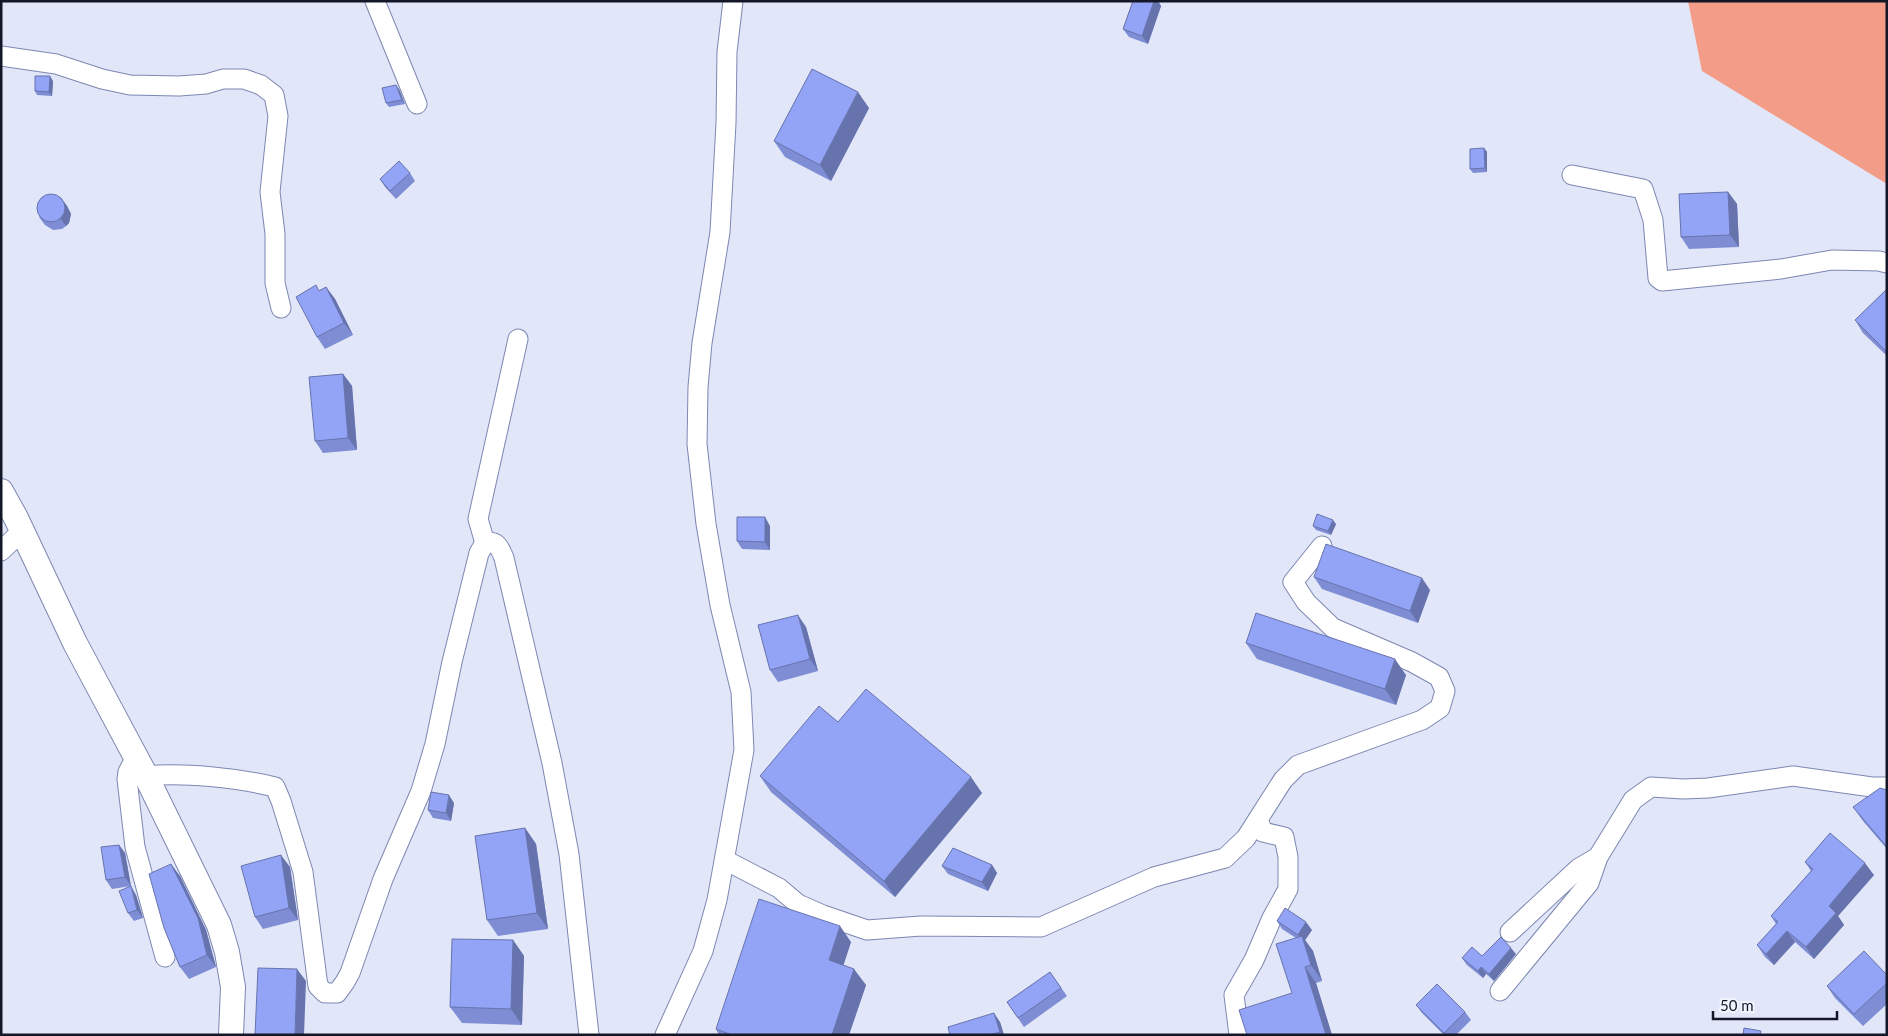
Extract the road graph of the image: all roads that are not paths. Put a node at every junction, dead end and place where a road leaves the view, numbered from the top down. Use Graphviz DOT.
graph roads {
  1 [pos="375,1"];
  2 [pos="733,1"];
  3 [pos="1,56"];
  4 [pos="417,104"];
  5 [pos="1572,175"];
  6 [pos="1887,263"];
  7 [pos="281,308"];
  8 [pos="518,339"];
  9 [pos="1,492"];
  10 [pos="22,531"];
  11 [pos="485,543"];
  12 [pos="1322,546"];
  13 [pos="1,551"];
  14 [pos="141,766"];
  15 [pos="1887,787"];
  16 [pos="1258,820"];
  17 [pos="1598,857"];
  18 [pos="725,860"];
  19 [pos="1510,932"];
  20 [pos="165,957"];
  21 [pos="1500,991"];
  22 [pos="231,1035"];
  23 [pos="589,1035"];
  24 [pos="665,1035"];
  25 [pos="1239,1035"];
  1 -- 4 [label="street"];
  2 -- 18 [label="street"];
  3 -- 7 [label="street"];
  5 -- 6 [label="street"];
  8 -- 11 [label="street"];
  9 -- 10 [label="street"];
  10 -- 13 [label="street"];
  10 -- 14 [label="street"];
  11 -- 14 [label="street"];
  11 -- 23 [label="street"];
  12 -- 16 [label="street"];
  14 -- 20 [label="street"];
  14 -- 22 [label="street"];
  15 -- 17 [label="street"];
  16 -- 18 [label="street"];
  16 -- 25 [label="street"];
  17 -- 19 [label="street"];
  17 -- 21 [label="street"];
  18 -- 24 [label="street"];
}
